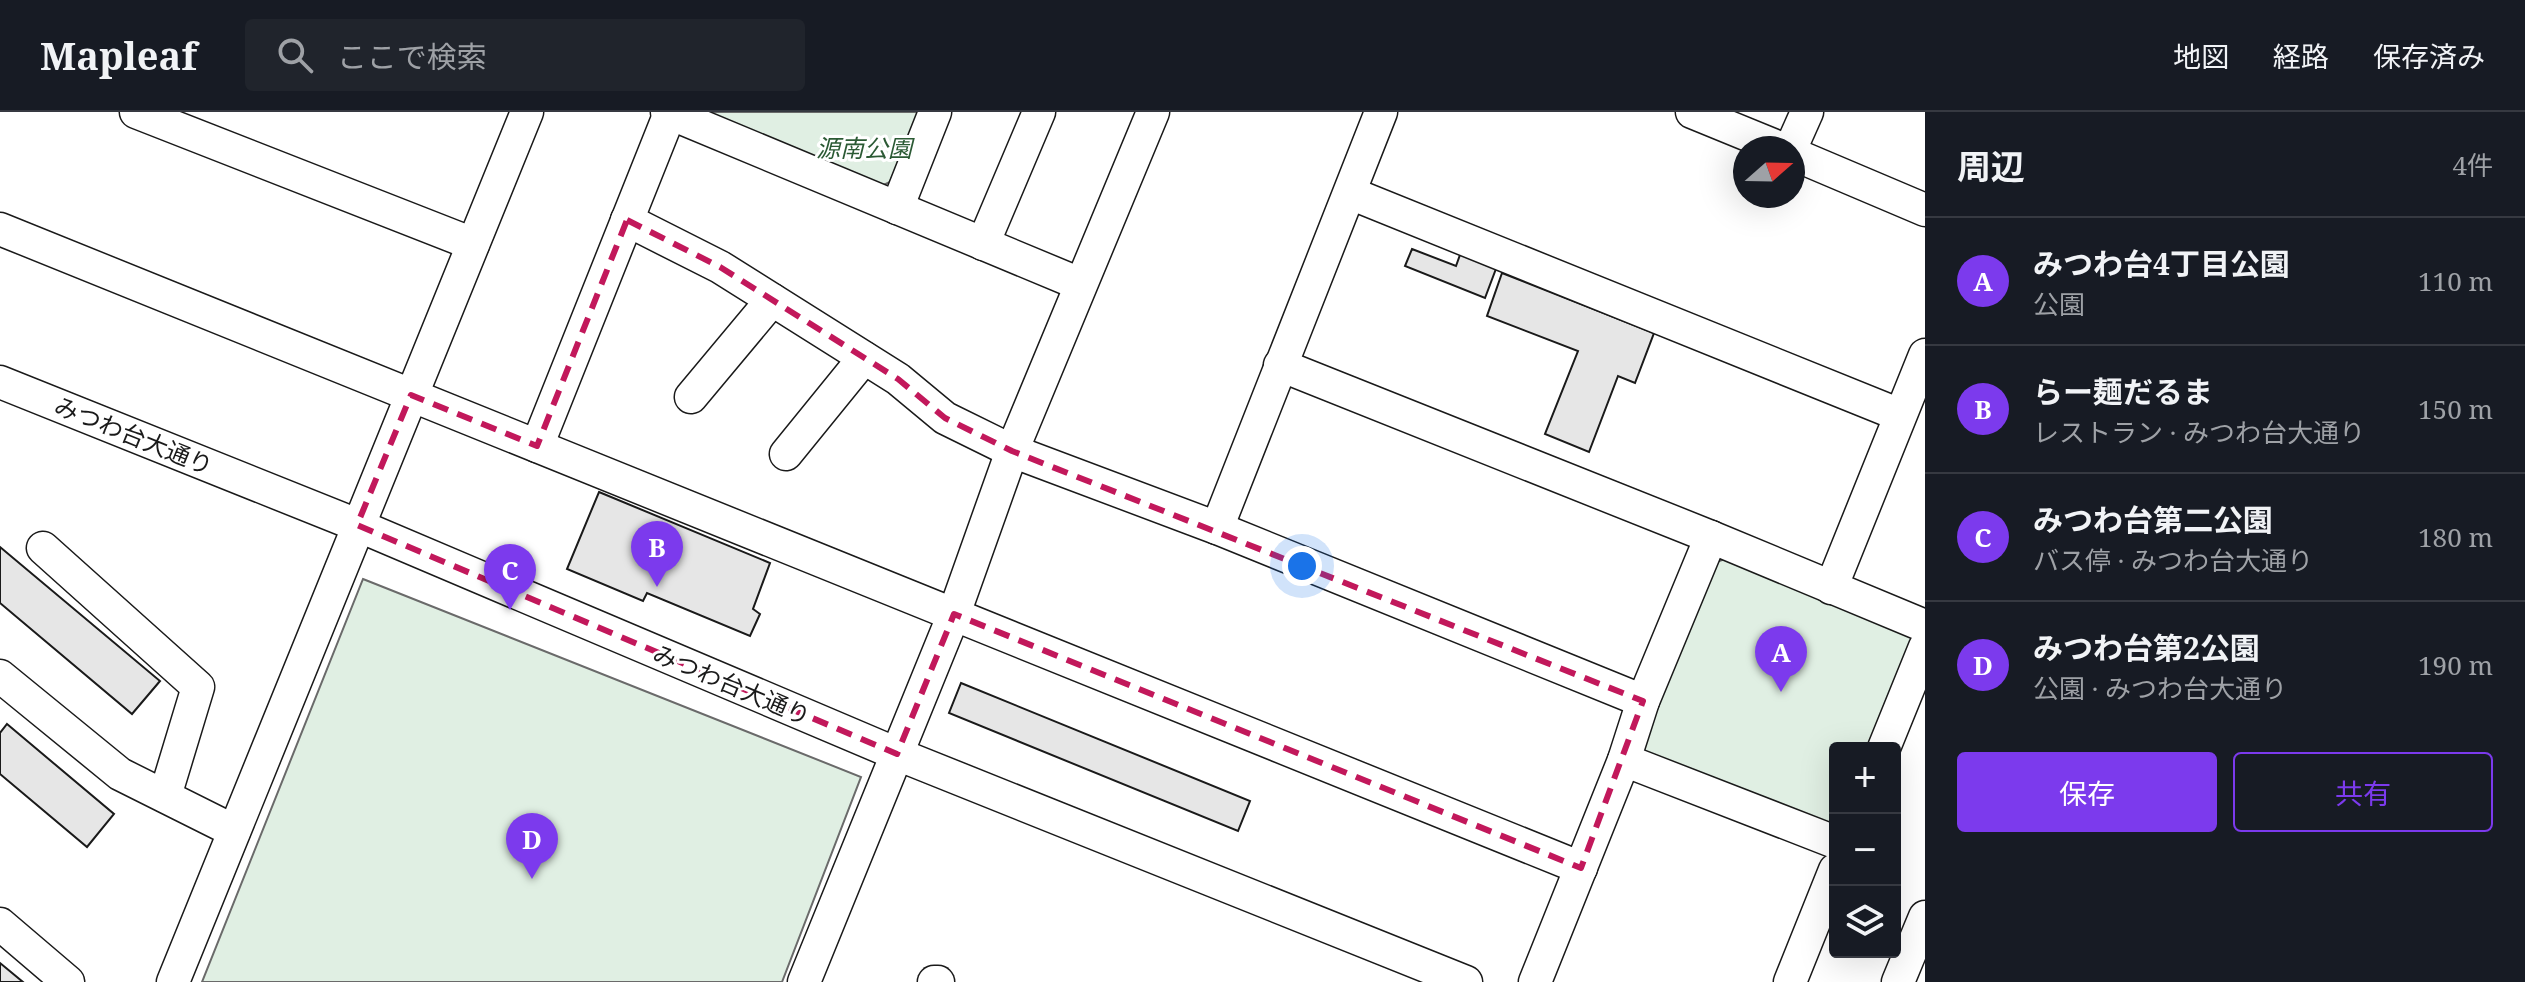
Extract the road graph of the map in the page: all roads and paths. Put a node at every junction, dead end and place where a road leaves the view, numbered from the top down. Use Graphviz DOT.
graph roads {
  1 [pos="136,112"];
  2 [pos="527,112"];
  3 [pos="935,112"];
  4 [pos="1039,112"];
  5 [pos="1153,112"];
  6 [pos="1381,112"];
  7 [pos="1692,112"];
  8 [pos="1807,112"];
  9 [pos="669,113"];
  10 [pos="1751,136"];
  11 [pos="1798,136"];
  12 [pos="1805,157"];
  13 [pos="1350,193"];
  14 [pos="897,208"];
  15 [pos="1925,210"];
  16 [pos="627,220"];
  17 [pos="0,229"];
  18 [pos="473,244"];
  19 [pos="983,244"];
  20 [pos="1080,284"];
  21 [pos="772,300"];
  22 [pos="1925,355"];
  23 [pos="864,358"];
  24 [pos="1280,365"];
  25 [pos="0,382"];
  26 [pos="411,395"];
  27 [pos="691,397"];
  28 [pos="1900,415"];
  29 [pos="537,446"];
  30 [pos="1012,451"];
  31 [pos="786,454"];
  32 [pos="357,525"];
  33 [pos="1217,528"];
  34 [pos="1711,537"];
  35 [pos="43,548"];
  36 [pos="1831,588"];
  37 [pos="954,614"];
  38 [pos="1925,626"];
  39 [pos="1925,647"];
  40 [pos="0,676"];
  41 [pos="1643,701"];
  42 [pos="1886,742"];
  43 [pos="897,754"];
  44 [pos="1624,760"];
  45 [pos="165,796"];
  46 [pos="234,831"];
  47 [pos="1829,840"];
  48 [pos="1581,868"];
  49 [pos="1829,885"];
  50 [pos="1925,917"];
  51 [pos="0,924"];
  52 [pos="68,982"];
  53 [pos="173,982"];
  54 [pos="804,982"];
  55 [pos="1466,982"];
  56 [pos="1535,982"];
  57 [pos="1790,982"];
  58 [pos="1898,982"];
  1 -- 18 [label="street"];
  2 -- 18 [label="street"];
  3 -- 14 [label="street"];
  4 -- 19 [label="street"];
  5 -- 20 [label="street"];
  6 -- 13 [label="street"];
  7 -- 10 [label="street"];
  8 -- 11 [label="street"];
  9 -- 14 [label="street"];
  9 -- 16 [label="street"];
  12 -- 15 [label="street"];
  13 -- 24 [label="street"];
  13 -- 28 [label="street"];
  14 -- 19 [label="street"];
  16 -- 21 [label="street"];
  16 -- 29 [label="street"];
  17 -- 26 [label="street"];
  18 -- 26 [label="street"];
  19 -- 20 [label="street"];
  20 -- 30 [label="street"];
  21 -- 23 [label="street"];
  21 -- 27 [label="street"];
  22 -- 28 [label="street"];
  23 -- 30 [label="street"];
  23 -- 31 [label="street"];
  24 -- 33 [label="street"];
  24 -- 34 [label="street"];
  25 -- 32 [label="street, みつわ台大通り"];
  26 -- 29 [label="street"];
  26 -- 32 [label="street"];
  28 -- 36 [label="street"];
  29 -- 37 [label="street"];
  30 -- 33 [label="street"];
  30 -- 37 [label="street"];
  32 -- 43 [label="street, みつわ台大通り"];
  32 -- 46 [label="street"];
  33 -- 41 [label="street"];
  34 -- 36 [label="street"];
  34 -- 41 [label="street"];
  35 -- 45 [label="street"];
  36 -- 38 [label="street"];
  37 -- 43 [label="street"];
  37 -- 48 [label="street"];
  39 -- 42 [label="street"];
  40 -- 45 [label="street"];
  41 -- 44 [label="street"];
  43 -- 54 [label="street"];
  43 -- 55 [label="street, みつわ台大通り"];
  44 -- 47 [label="street"];
  44 -- 48 [label="street"];
  45 -- 46 [label="street"];
  46 -- 53 [label="street"];
  48 -- 56 [label="street"];
  49 -- 57 [label="street"];
  50 -- 58 [label="street"];
  51 -- 52 [label="street"];
}
